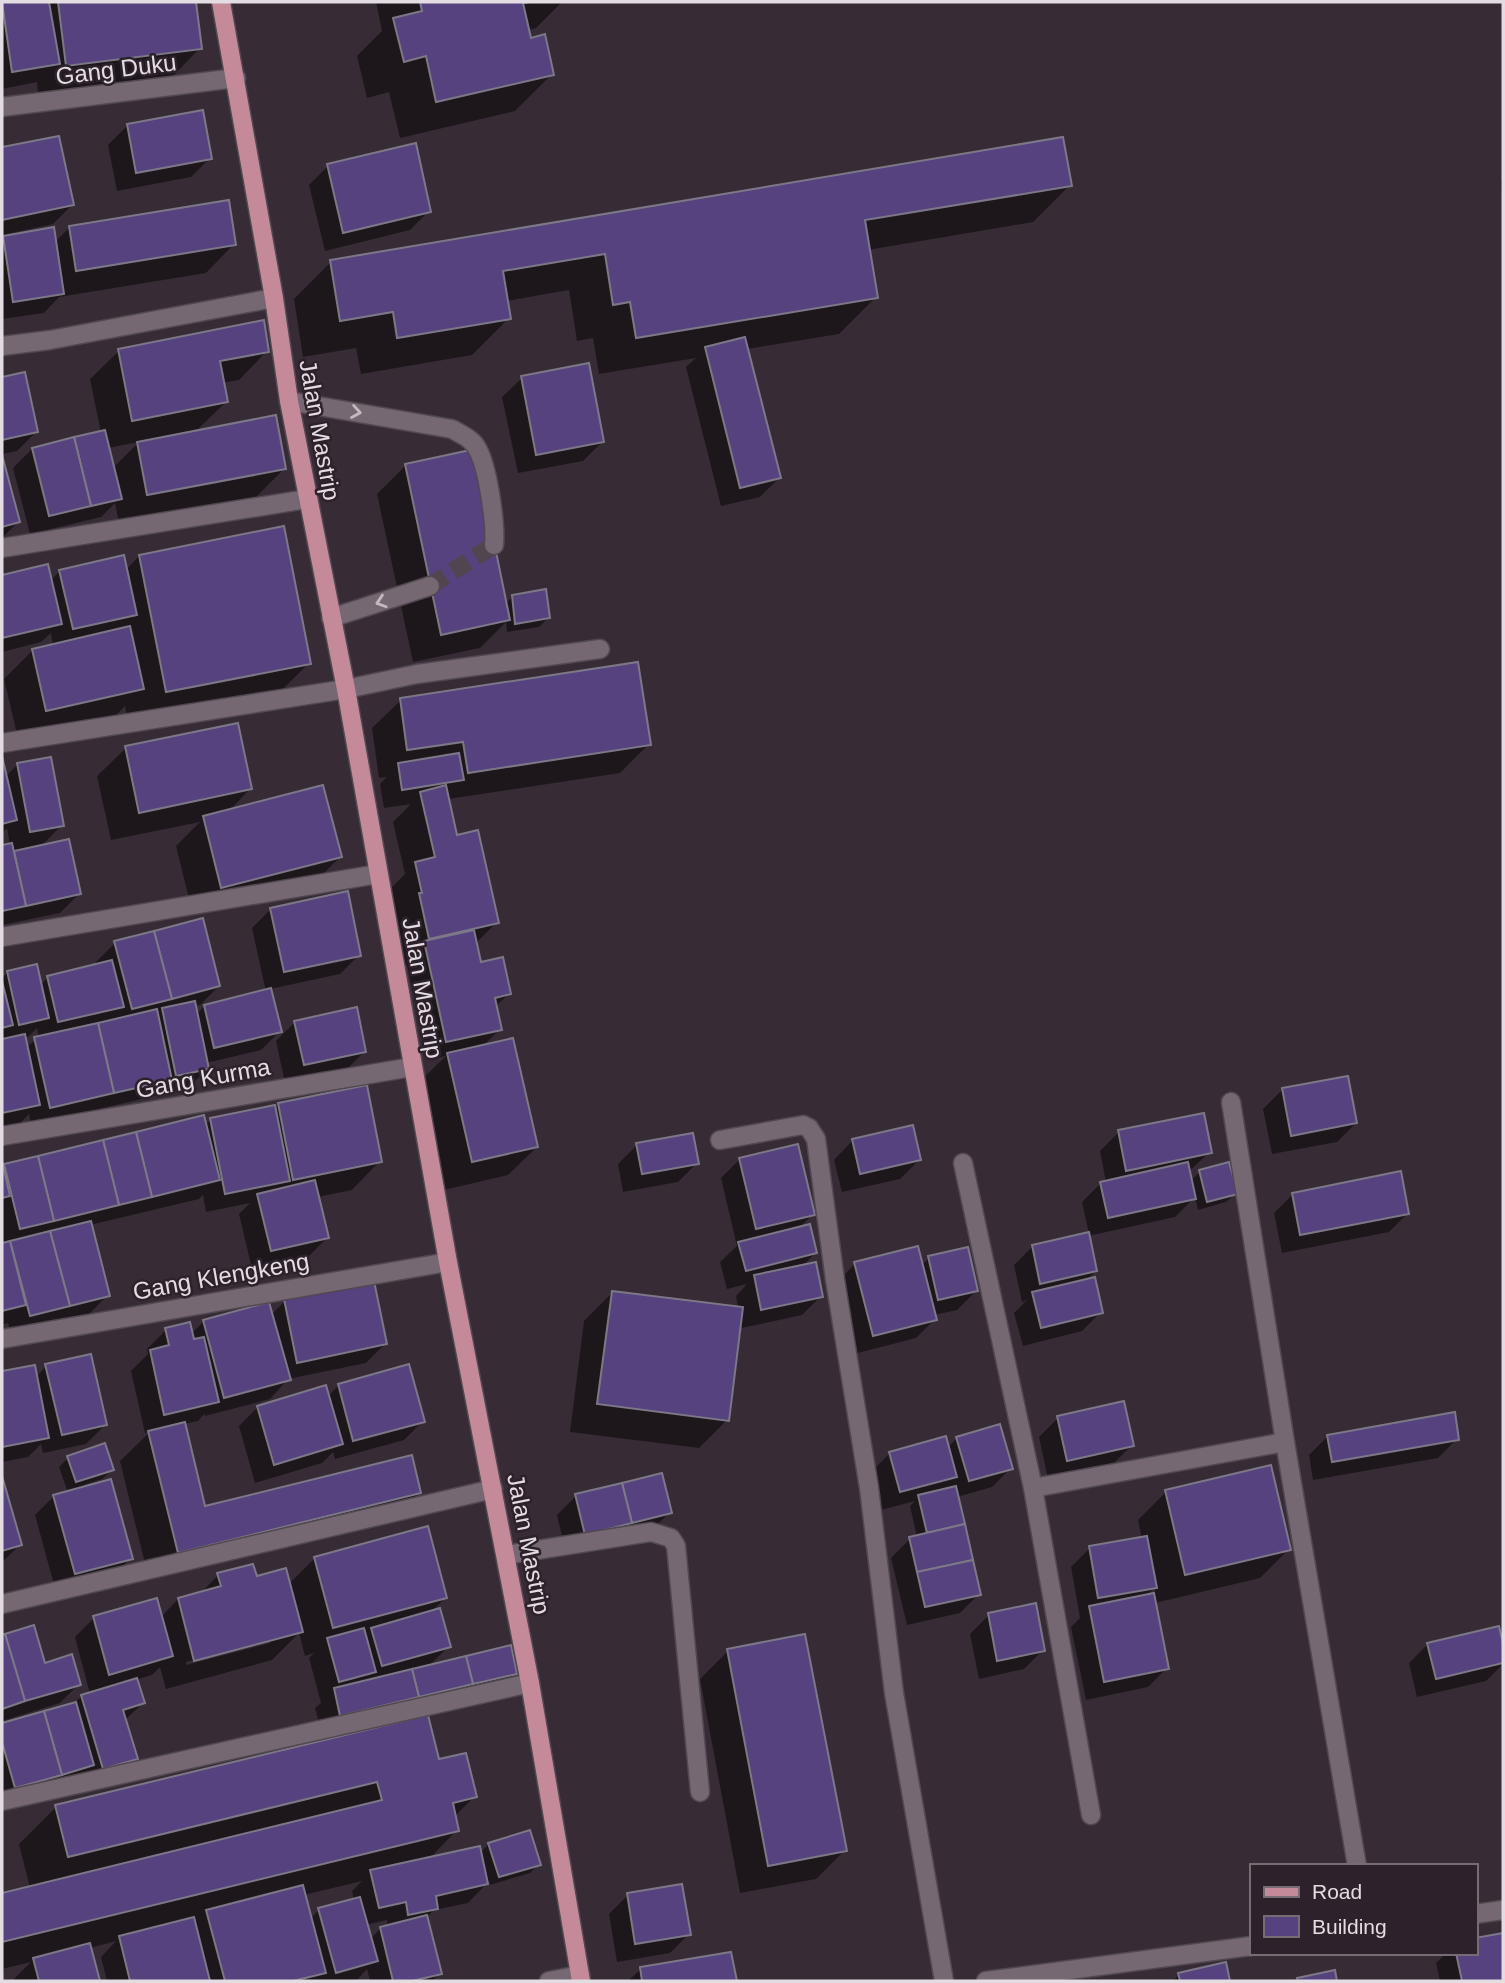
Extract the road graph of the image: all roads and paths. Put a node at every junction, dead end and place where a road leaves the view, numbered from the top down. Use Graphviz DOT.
graph roads {
  1 [pos="221,2"];
  2 [pos="236,79"];
  3 [pos="2,107"];
  4 [pos="274,298"];
  5 [pos="2,346"];
  6 [pos="289,401"];
  7 [pos="307,499"];
  8 [pos="494,545"];
  9 [pos="2,548"];
  10 [pos="430,586"];
  11 [pos="331,618"];
  12 [pos="600,649"];
  13 [pos="346,689"];
  14 [pos="2,743"];
  15 [pos="378,874"];
  16 [pos="2,937"];
  17 [pos="412,1067"];
  18 [pos="1231,1102"];
  19 [pos="2,1136"];
  20 [pos="720,1140"];
  21 [pos="963,1163"];
  22 [pos="448,1262"];
  23 [pos="2,1339"];
  24 [pos="1285,1442"];
  25 [pos="1033,1488"];
  26 [pos="493,1489"];
  27 [pos="506,1555"];
  28 [pos="2,1604"];
  29 [pos="530,1683"];
  30 [pos="700,1792"];
  31 [pos="2,1801"];
  32 [pos="1091,1815"];
  33 [pos="1357,1864"];
  34 [pos="1503,1910"];
  35 [pos="1477,1914"];
  36 [pos="1250,1946"];
  37 [pos="580,1978"];
  38 [pos="549,1981"];
  39 [pos="944,1981"];
  40 [pos="986,1981"];
  1 -- 2 [label="main road, Jalan Mastrip"];
  2 -- 3 [label="street, Gang Duku"];
  2 -- 4 [label="main road, Jalan Mastrip"];
  4 -- 5 [label="street"];
  4 -- 6 [label="main road, Jalan Mastrip"];
  6 -- 7 [label="main road, Jalan Mastrip"];
  6 -- 8 [label="street, one-way"];
  7 -- 9 [label="street"];
  7 -- 11 [label="main road, Jalan Mastrip"];
  10 -- 11 [label="street, one-way"];
  11 -- 13 [label="main road, Jalan Mastrip"];
  12 -- 13 [label="street"];
  13 -- 14 [label="street"];
  13 -- 15 [label="main road, Jalan Mastrip"];
  15 -- 16 [label="street"];
  15 -- 17 [label="main road, Jalan Mastrip"];
  17 -- 19 [label="street, Gang Kurma"];
  17 -- 22 [label="main road, Jalan Mastrip"];
  18 -- 24 [label="street"];
  20 -- 39 [label="street"];
  21 -- 25 [label="street"];
  22 -- 23 [label="street, Gang Klengkeng"];
  22 -- 26 [label="main road, Jalan Mastrip"];
  24 -- 25 [label="street"];
  24 -- 33 [label="street"];
  25 -- 32 [label="street"];
  26 -- 27 [label="main road, Jalan Mastrip"];
  26 -- 28 [label="street"];
  27 -- 29 [label="main road, Jalan Mastrip"];
  27 -- 30 [label="street"];
  29 -- 31 [label="street"];
  29 -- 37 [label="main road, Jalan Mastrip"];
  34 -- 35 [label="street"];
  36 -- 40 [label="street"];
  37 -- 38 [label="street"];
}
